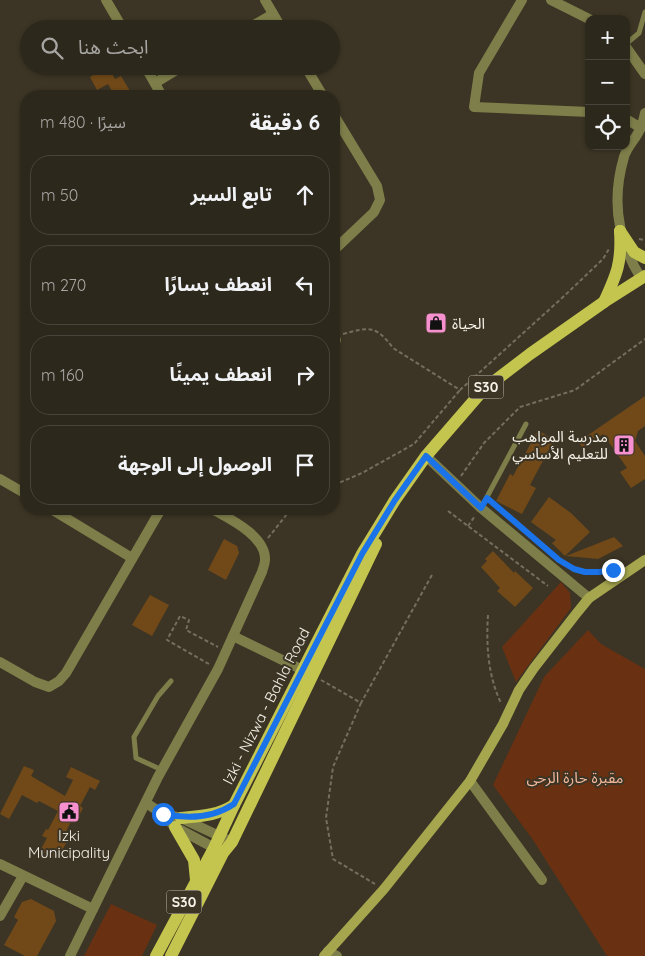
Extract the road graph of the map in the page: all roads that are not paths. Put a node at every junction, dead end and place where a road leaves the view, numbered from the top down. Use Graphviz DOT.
graph roads {
  1 [pos="106,0"];
  2 [pos="265,0"];
  3 [pos="522,0"];
  4 [pos="550,0"];
  5 [pos="645,12"];
  6 [pos="273,14"];
  7 [pos="585,17"];
  8 [pos="118,20"];
  9 [pos="263,20"];
  10 [pos="277,20"];
  11 [pos="630,41"];
  12 [pos="630,51"];
  13 [pos="645,74"];
  14 [pos="150,75"];
  15 [pos="169,75"];
  16 [pos="310,75"];
  17 [pos="155,83"];
  18 [pos="159,90"];
  19 [pos="319,90"];
  20 [pos="585,112"];
  21 [pos="645,113"];
  22 [pos="630,121"];
  23 [pos="340,125"];
  24 [pos="641,128"];
  25 [pos="620,231"];
  26 [pos="340,244"];
  27 [pos="645,258"];
  28 [pos="643,277"];
  29 [pos="604,302"];
  30 [pos="526,424"];
  31 [pos="426,456"];
  32 [pos="0,479"];
  33 [pos="20,487"];
  34 [pos="481,508"];
  35 [pos="61,515"];
  36 [pos="157,515"];
  37 [pos="222,515"];
  38 [pos="132,558"];
  39 [pos="645,560"];
  40 [pos="590,598"];
  41 [pos="233,636"];
  42 [pos="0,662"];
  43 [pos="308,673"];
  44 [pos="171,681"];
  45 [pos="162,770"];
  46 [pos="470,781"];
  47 [pos="146,803"];
  48 [pos="234,804"];
  49 [pos="178,822"];
  50 [pos="219,846"];
  51 [pos="0,864"];
  52 [pos="23,876"];
  53 [pos="196,880"];
  54 [pos="542,880"];
  55 [pos="92,909"];
  56 [pos="0,916"];
  57 [pos="330,954"];
  58 [pos="70,956"];
  59 [pos="156,956"];
  60 [pos="171,956"];
  1 -- 8 [label="street"];
  2 -- 6 [label="street"];
  3 -- 20 [label="street"];
  4 -- 7 [label="street"];
  5 -- 11 [label="lane"];
  6 -- 9 [label="street"];
  6 -- 10 [label="street"];
  12 -- 13 [label="street"];
  14 -- 17 [label="street"];
  15 -- 17 [label="street"];
  16 -- 19 [label="street"];
  17 -- 18 [label="street"];
  21 -- 24 [label="street"];
  22 -- 24 [label="street"];
  23 -- 26 [label="street"];
  24 -- 25 [label="street"];
  25 -- 27 [label="main road"];
  25 -- 28 [label="street"];
  25 -- 29 [label="main road"];
  28 -- 29 [label="main road, Izki - Nizwa - Bahla Road / S30"];
  29 -- 31 [label="main road, Izki - Nizwa - Bahla Road / S30"];
  30 -- 34 [label="lane"];
  31 -- 34 [label="street"];
  31 -- 43 [label="main road, Izki - Nizwa - Bahla Road / S30"];
  32 -- 33 [label="street"];
  34 -- 40 [label="street"];
  35 -- 38 [label="street"];
  36 -- 38 [label="street"];
  37 -- 41 [label="street"];
  38 -- 42 [label="street"];
  39 -- 40 [label="street"];
  40 -- 46 [label="street"];
  41 -- 43 [label="street"];
  41 -- 45 [label="street"];
  43 -- 48 [label="main road, Izki - Nizwa - Bahla Road / S30"];
  43 -- 50 [label="main road, Izki - Nizwa - Bahla Road / S30"];
  44 -- 45 [label="lane"];
  45 -- 47 [label="street"];
  46 -- 54 [label="street"];
  46 -- 57 [label="street"];
  47 -- 49 [label="street"];
  47 -- 55 [label="street"];
  48 -- 49 [label="main road"];
  48 -- 50 [label="main road, Izki - Nizwa - Bahla Road / S30"];
  49 -- 50 [label="street"];
  49 -- 53 [label="main road"];
  50 -- 53 [label="main road, Izki - Nizwa - Bahla Road / S30"];
  50 -- 60 [label="main road, Izki - Nizwa - Bahla Road / S30"];
  51 -- 52 [label="street"];
  52 -- 55 [label="street"];
  52 -- 56 [label="street"];
  53 -- 59 [label="main road, Izki - Nizwa - Bahla Road / S30"];
  55 -- 58 [label="street"];
}
